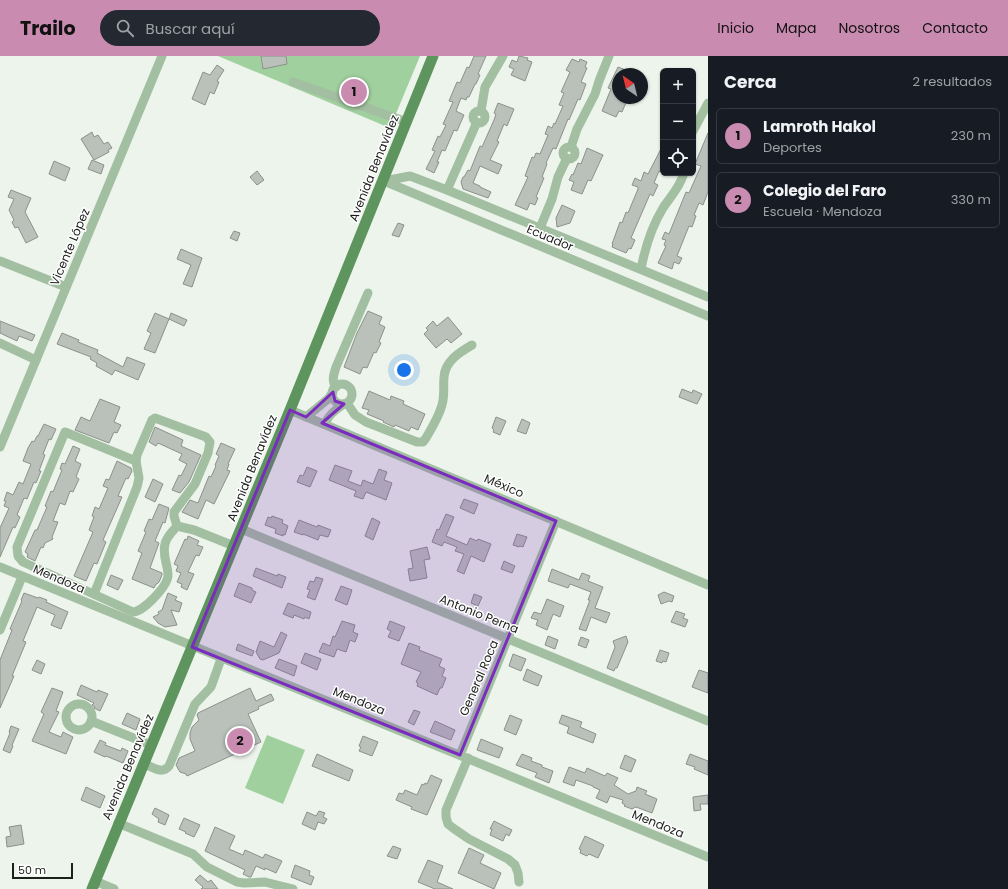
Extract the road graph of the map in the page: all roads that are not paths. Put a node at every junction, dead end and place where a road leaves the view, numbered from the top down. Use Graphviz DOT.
graph roads {
  1 [pos="162,56"];
  2 [pos="434,56"];
  3 [pos="503,56"];
  4 [pos="609,56"];
  5 [pos="293,82"];
  6 [pos="708,103"];
  7 [pos="407,122"];
  8 [pos="696,126"];
  9 [pos="683,176"];
  10 [pos="384,181"];
  11 [pos="447,190"];
  12 [pos="540,228"];
  13 [pos="0,261"];
  14 [pos="641,269"];
  15 [pos="66,287"];
  16 [pos="368,293"];
  17 [pos="708,297"];
  18 [pos="708,316"];
  19 [pos="0,343"];
  20 [pos="472,345"];
  21 [pos="36,360"];
  22 [pos="334,389"];
  23 [pos="346,403"];
  24 [pos="290,410"];
  25 [pos="306,417"];
  26 [pos="325,424"];
  27 [pos="0,447"];
  28 [pos="136,462"];
  29 [pos="556,521"];
  30 [pos="177,526"];
  31 [pos="241,529"];
  32 [pos="234,546"];
  33 [pos="0,567"];
  34 [pos="22,576"];
  35 [pos="708,585"];
  36 [pos="94,594"];
  37 [pos="0,630"];
  38 [pos="508,639"];
  39 [pos="192,647"];
  40 [pos="222,659"];
  41 [pos="91,721"];
  42 [pos="708,721"];
  43 [pos="152,745"];
  44 [pos="464,757"];
  45 [pos="144,764"];
  46 [pos="118,823"];
  47 [pos="708,857"];
  48 [pos="519,882"];
  49 [pos="93,885"];
  50 [pos="114,889"];
  51 [pos="293,889"];
  1 -- 15 [label="street, Vicente López"];
  2 -- 7 [label="main road, Avenida Benavídez"];
  3 -- 11 [label="street"];
  4 -- 12 [label="street"];
  5 -- 7 [label="street"];
  6 -- 8 [label="street"];
  7 -- 10 [label="main road, Avenida Benavídez"];
  9 -- 14 [label="street"];
  10 -- 11 [label="street"];
  10 -- 18 [label="street, Ecuador"];
  10 -- 24 [label="main road, Avenida Benavídez"];
  11 -- 12 [label="street"];
  12 -- 14 [label="street"];
  13 -- 15 [label="street"];
  14 -- 17 [label="street"];
  15 -- 21 [label="street, Vicente López"];
  16 -- 22 [label="street"];
  19 -- 21 [label="street"];
  20 -- 23 [label="street"];
  21 -- 27 [label="street, Vicente López"];
  22 -- 23 [label="street"];
  22 -- 23 [label="street"];
  22 -- 25 [label="street"];
  23 -- 26 [label="street"];
  24 -- 25 [label="street, México"];
  24 -- 31 [label="main road, Avenida Benavídez"];
  25 -- 26 [label="street, México"];
  26 -- 29 [label="street, México"];
  28 -- 30 [label="street"];
  28 -- 36 [label="street"];
  28 -- 36 [label="street"];
  29 -- 35 [label="street, México"];
  29 -- 38 [label="street, General Roca"];
  30 -- 32 [label="street"];
  30 -- 36 [label="street"];
  31 -- 32 [label="main road, Avenida Benavídez"];
  31 -- 38 [label="street, Antonio Perna"];
  32 -- 39 [label="main road, Avenida Benavídez"];
  33 -- 34 [label="street, Mendoza"];
  34 -- 37 [label="street"];
  34 -- 39 [label="street, Mendoza"];
  38 -- 42 [label="street, Antonio Perna"];
  38 -- 44 [label="street, General Roca"];
  39 -- 40 [label="street, Mendoza"];
  39 -- 43 [label="main road, Avenida Benavídez"];
  40 -- 44 [label="street, Mendoza"];
  40 -- 45 [label="street"];
  41 -- 43 [label="street"];
  43 -- 45 [label="main road, Avenida Benavídez"];
  44 -- 47 [label="street, Mendoza"];
  44 -- 48 [label="street, General Roca"];
  45 -- 46 [label="main road, Avenida Benavídez"];
  46 -- 49 [label="main road, Avenida Benavídez"];
  46 -- 51 [label="street"];
  49 -- 50 [label="street"];
}
